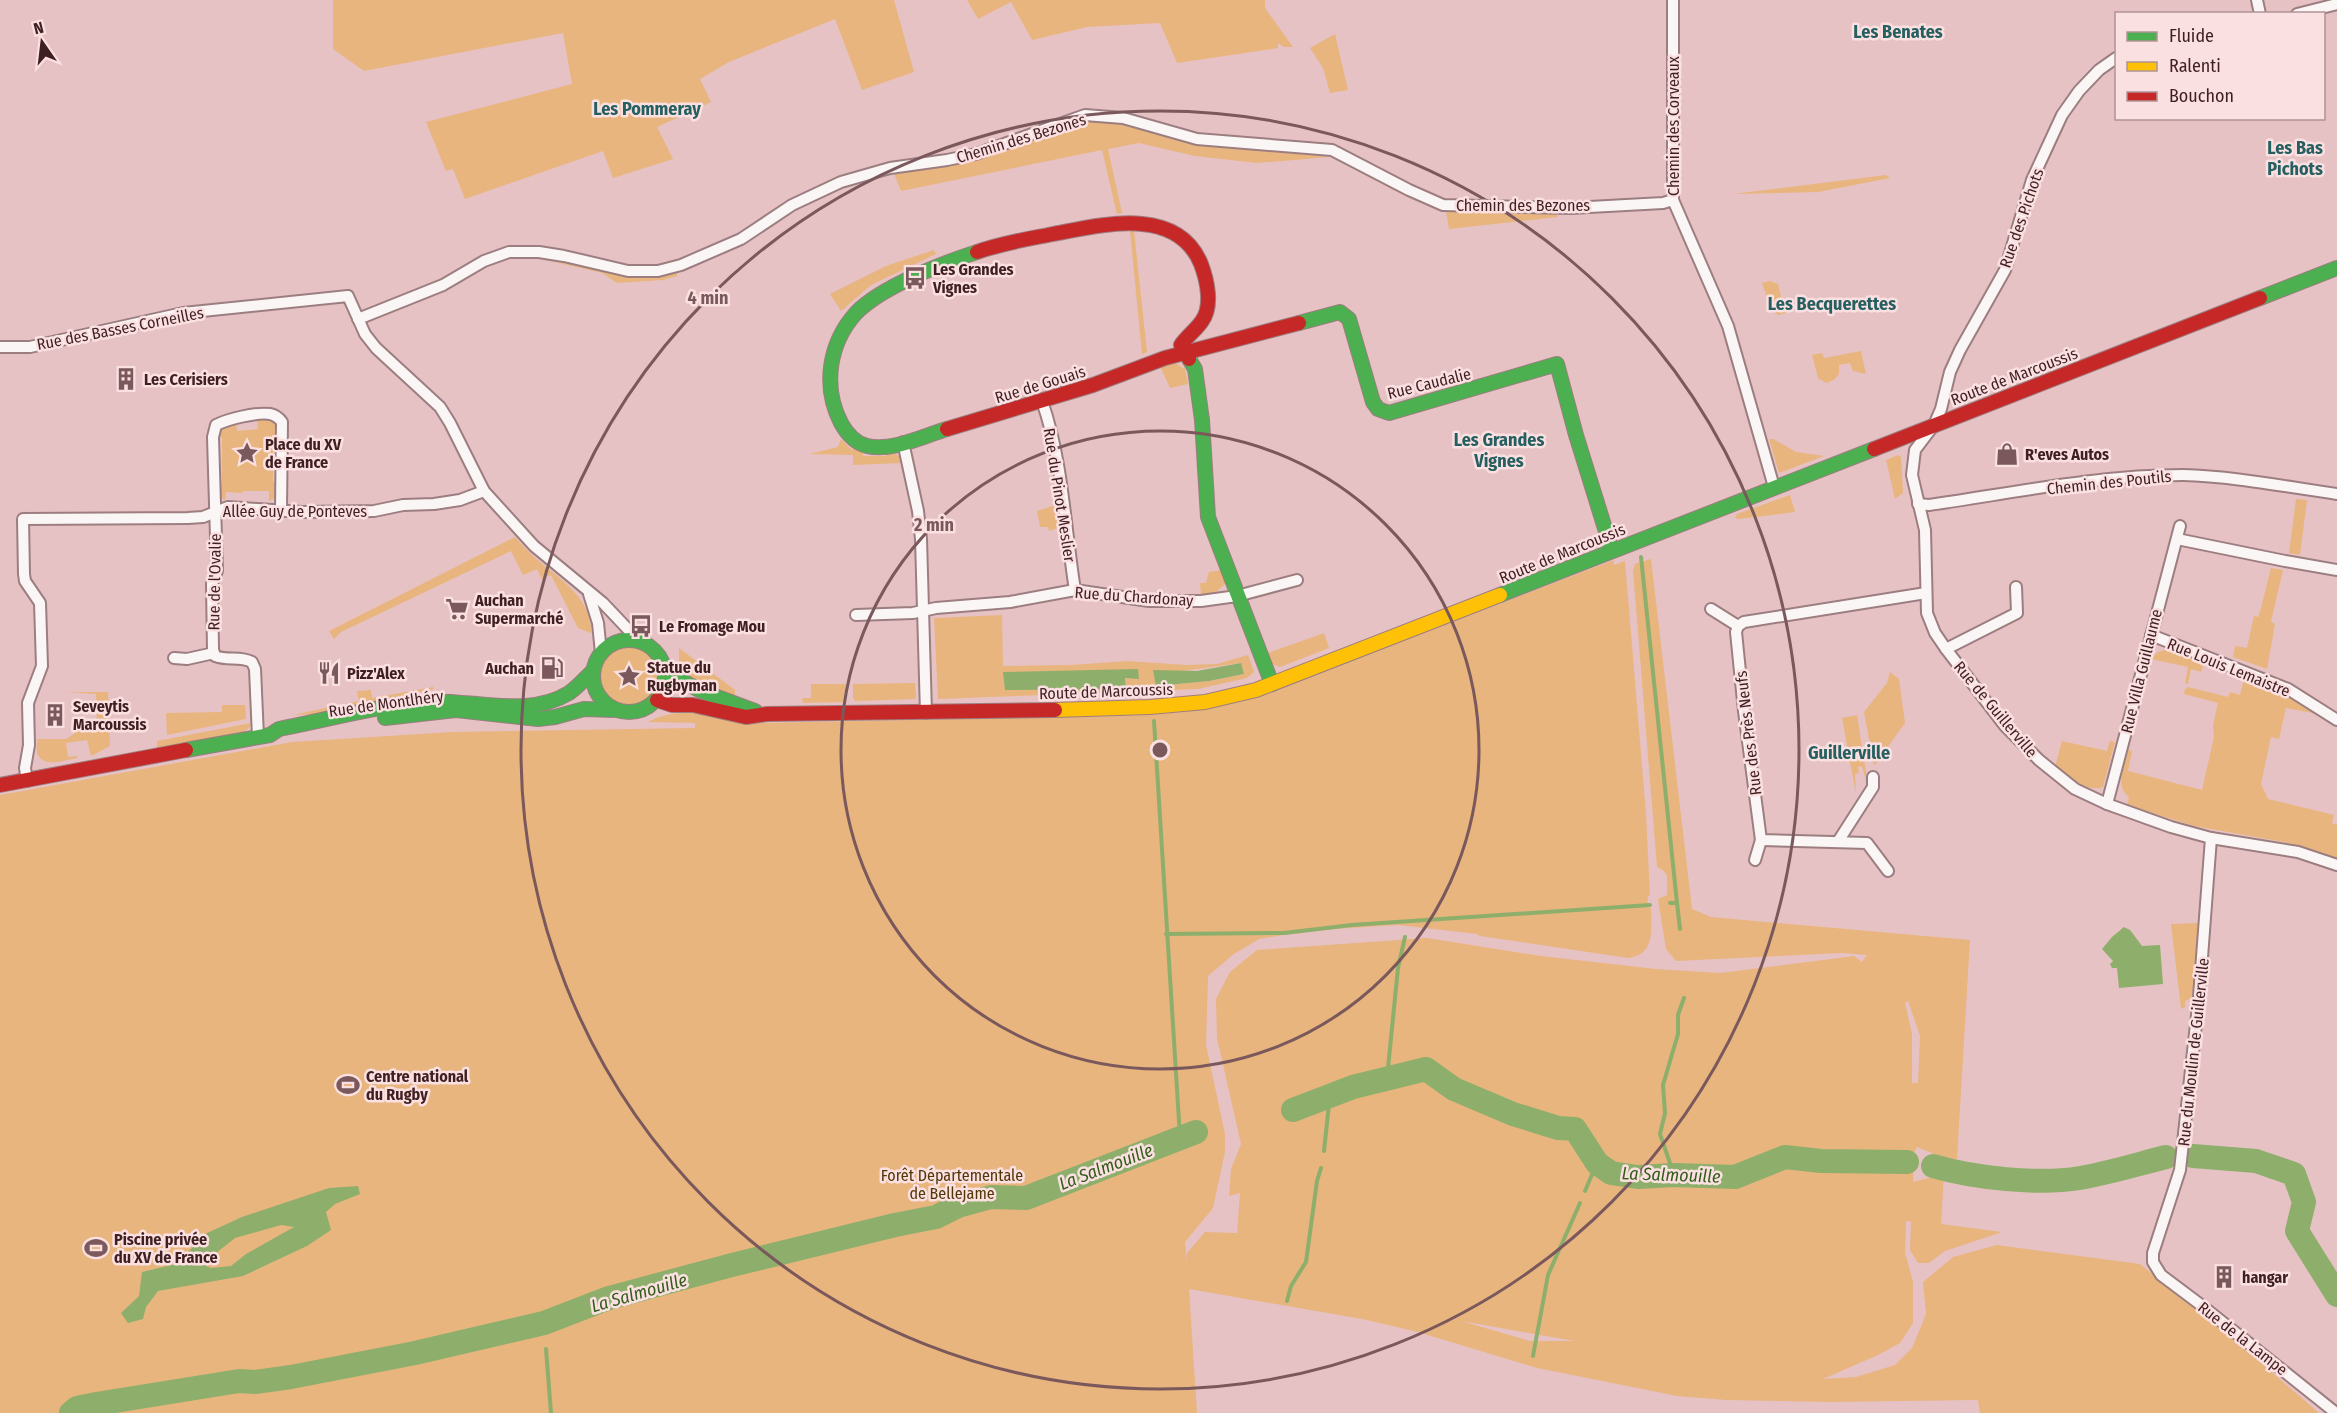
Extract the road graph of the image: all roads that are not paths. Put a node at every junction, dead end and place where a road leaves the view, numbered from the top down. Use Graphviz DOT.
graph roads {
  1 [pos="1673,0"];
  2 [pos="2337,4"];
  3 [pos="2305,12"];
  4 [pos="2115,59"];
  5 [pos="1673,200"];
  6 [pos="2337,268"];
  7 [pos="358,319"];
  8 [pos="0,347"];
  9 [pos="1185,354"];
  10 [pos="1042,401"];
  11 [pos="1934,425"];
  12 [pos="903,442"];
  13 [pos="1774,487"];
  14 [pos="484,490"];
  15 [pos="2337,494"];
  16 [pos="1918,504"];
  17 [pos="281,509"];
  18 [pos="215,511"];
  19 [pos="2180,526"];
  20 [pos="2177,539"];
  21 [pos="1612,551"];
  22 [pos="2337,570"];
  23 [pos="1297,580"];
  24 [pos="2016,587"];
  25 [pos="588,590"];
  26 [pos="1075,590"];
  27 [pos="1926,593"];
  28 [pos="1237,597"];
  29 [pos="1711,609"];
  30 [pos="925,610"];
  31 [pos="856,615"];
  32 [pos="1738,626"];
  33 [pos="2151,635"];
  34 [pos="639,641"];
  35 [pos="1946,650"];
  36 [pos="214,653"];
  37 [pos="601,653"];
  38 [pos="174,658"];
  39 [pos="593,671"];
  40 [pos="666,672"];
  41 [pos="1272,684"];
  42 [pos="657,700"];
  43 [pos="614,710"];
  44 [pos="926,713"];
  45 [pos="766,714"];
  46 [pos="2337,720"];
  47 [pos="264,736"];
  48 [pos="1873,777"];
  49 [pos="27,781"];
  50 [pos="0,785"];
  51 [pos="2107,804"];
  52 [pos="2211,838"];
  53 [pos="1761,840"];
  54 [pos="1839,840"];
  55 [pos="1755,860"];
  56 [pos="2337,865"];
  57 [pos="1888,871"];
  58 [pos="2153,1262"];
  59 [pos="2336,1413"];
  1 -- 5 [label="street, Chemin des Corveaux"];
  2 -- 3 [label="street"];
  4 -- 11 [label="street, Rue des Pichots"];
  5 -- 7 [label="street, Chemin des Bezones"];
  5 -- 13 [label="street, Chemin des Corveaux"];
  6 -- 11 [label="main road, Route de Marcoussis"];
  7 -- 8 [label="street, Rue des Basses Corneilles"];
  7 -- 14 [label="street"];
  9 -- 10 [label="main road, Rue de Gouais"];
  9 -- 12 [label="main road, Rue de Gouais"];
  9 -- 21 [label="main road, Rue Caudalie"];
  9 -- 28 [label="main road"];
  10 -- 12 [label="main road, Rue de Gouais"];
  10 -- 26 [label="street, Rue du Pinot Meslier"];
  11 -- 13 [label="main road, Route de Marcoussis"];
  11 -- 16 [label="street, Rue de Guillerville"];
  12 -- 30 [label="street"];
  13 -- 21 [label="main road, Route de Marcoussis"];
  14 -- 17 [label="street, Allée Guy de Ponteves"];
  14 -- 25 [label="street"];
  15 -- 16 [label="street, Chemin des Poutils"];
  16 -- 27 [label="street, Rue de Guillerville"];
  17 -- 18 [label="street, Allée Guy de Ponteves"];
  17 -- 18 [label="street"];
  18 -- 36 [label="street, Rue de l'Ovalie"];
  18 -- 49 [label="street, Allée Guy de Ponteves"];
  19 -- 20 [label="street, Rue Villa Guillaume"];
  20 -- 22 [label="street"];
  20 -- 33 [label="street, Rue Villa Guillaume"];
  21 -- 41 [label="main road, Route de Marcoussis"];
  23 -- 28 [label="street, Rue du Chardonay"];
  24 -- 35 [label="street"];
  25 -- 34 [label="street"];
  25 -- 37 [label="street"];
  26 -- 28 [label="street, Rue du Chardonay"];
  26 -- 30 [label="street, Rue du Chardonay"];
  27 -- 32 [label="street"];
  27 -- 35 [label="street, Rue de Guillerville"];
  28 -- 41 [label="main road"];
  29 -- 32 [label="street"];
  30 -- 31 [label="street, Rue du Chardonay"];
  30 -- 44 [label="street"];
  32 -- 53 [label="street, Rue des Près Neufs"];
  33 -- 46 [label="street, Rue Louis Lemaistre"];
  33 -- 51 [label="street, Rue Villa Guillaume"];
  34 -- 37 [label="main road"];
  34 -- 40 [label="main road"];
  35 -- 51 [label="street, Rue de Guillerville"];
  36 -- 38 [label="street, Rue de l'Ovalie"];
  36 -- 47 [label="street, Rue de l'Ovalie"];
  37 -- 39 [label="main road"];
  39 -- 43 [label="main road"];
  39 -- 47 [label="main road, Rue de Montlhéry"];
  40 -- 42 [label="main road"];
  40 -- 45 [label="main road"];
  41 -- 44 [label="main road, Route de Marcoussis"];
  42 -- 43 [label="main road"];
  42 -- 45 [label="main road"];
  43 -- 47 [label="main road, Rue de Montlhéry"];
  44 -- 45 [label="main road, Route de Marcoussis"];
  47 -- 49 [label="main road, Rue de Montlhéry"];
  48 -- 54 [label="street"];
  49 -- 50 [label="main road, Rue de Montlhéry"];
  51 -- 52 [label="street, Rue de Guillerville"];
  52 -- 56 [label="street, Rue de Guillerville"];
  52 -- 58 [label="street, Rue du Moulin de Guillerville"];
  53 -- 54 [label="street"];
  53 -- 55 [label="street, Rue des Près Neufs"];
  54 -- 57 [label="street"];
  58 -- 59 [label="street, Rue de la Lampe"];
}
